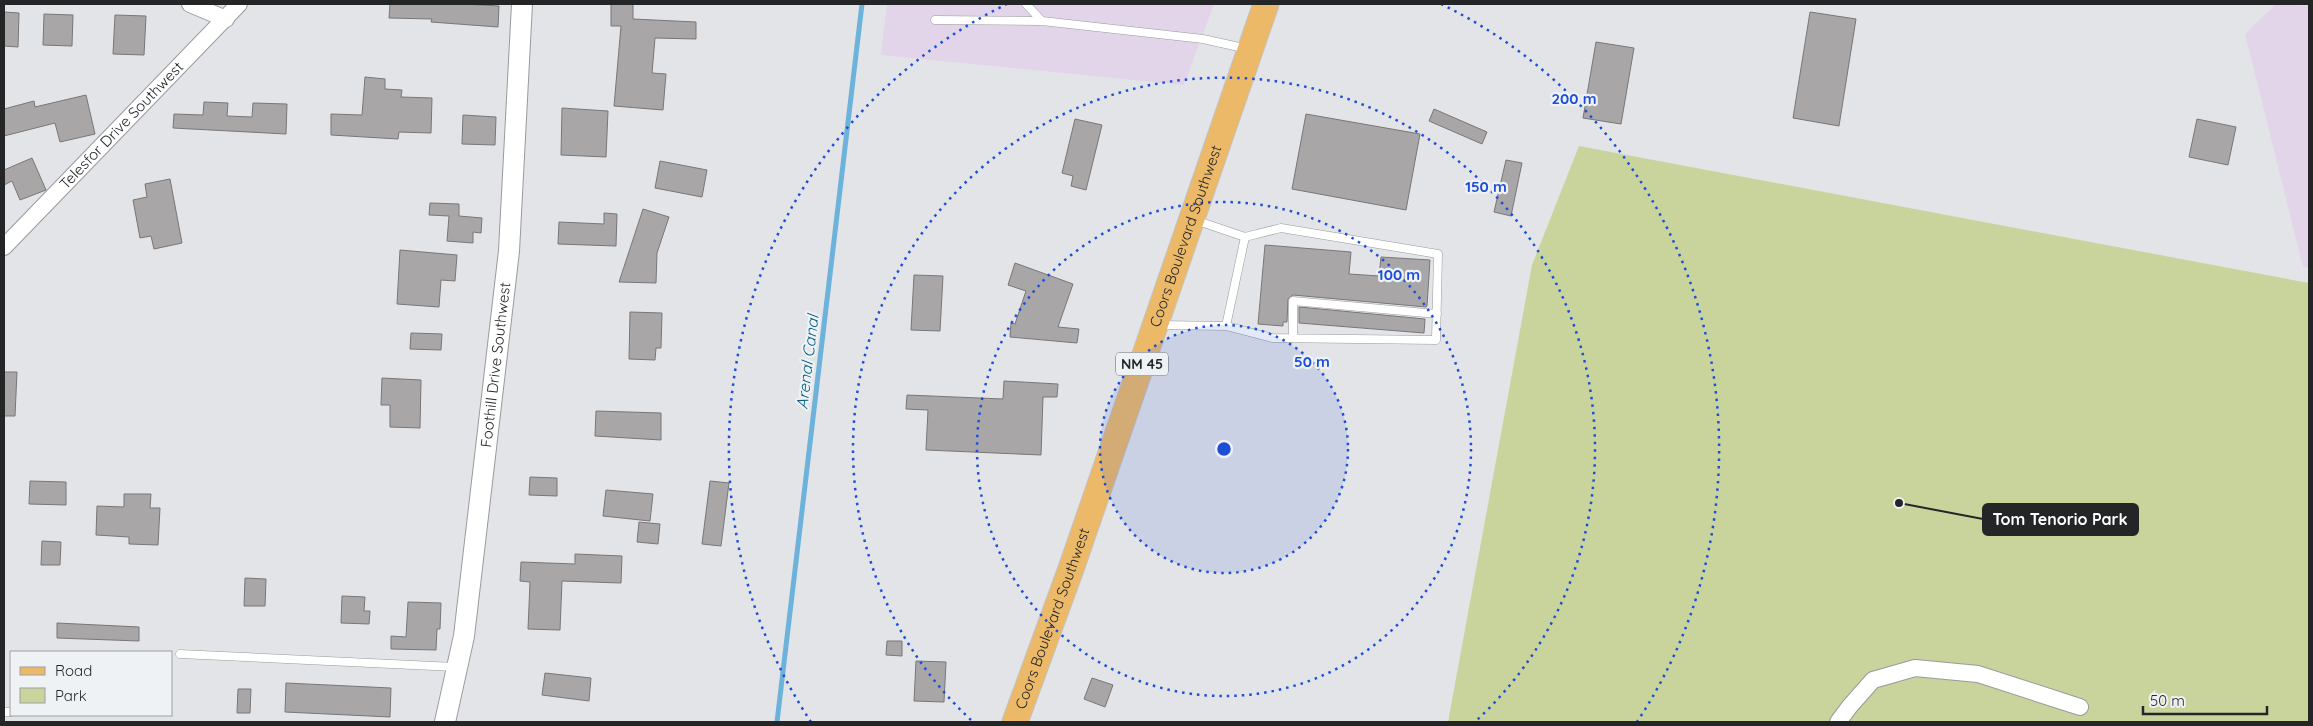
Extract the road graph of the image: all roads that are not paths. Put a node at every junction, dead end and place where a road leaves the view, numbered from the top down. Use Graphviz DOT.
graph roads {
  1 [pos="190,4"];
  2 [pos="239,4"];
  3 [pos="522,4"];
  4 [pos="1026,4"];
  5 [pos="1266,4"];
  6 [pos="226,19"];
  7 [pos="935,20"];
  8 [pos="1042,21"];
  9 [pos="1250,49"];
  10 [pos="1192,219"];
  11 [pos="1245,237"];
  12 [pos="4,247"];
  13 [pos="1437,314"];
  14 [pos="1155,325"];
  15 [pos="1226,326"];
  16 [pos="1293,337"];
  17 [pos="180,654"];
  18 [pos="458,667"];
  19 [pos="2080,707"];
  20 [pos="445,722"];
  21 [pos="1015,722"];
  22 [pos="1838,722"];
  1 -- 6 [label="street"];
  2 -- 6 [label="street, Telesfor Drive Southwest"];
  3 -- 18 [label="street, Foothill Drive Southwest"];
  4 -- 8 [label="lane"];
  5 -- 9 [label="main road, Coors Boulevard Southwest / NM 45"];
  6 -- 12 [label="street, Telesfor Drive Southwest"];
  7 -- 8 [label="lane"];
  8 -- 9 [label="lane"];
  9 -- 10 [label="main road, Coors Boulevard Southwest / NM 45"];
  10 -- 11 [label="lane"];
  10 -- 14 [label="main road, Coors Boulevard Southwest / NM 45"];
  11 -- 13 [label="lane"];
  11 -- 15 [label="lane"];
  13 -- 16 [label="lane"];
  13 -- 16 [label="lane"];
  14 -- 15 [label="lane"];
  14 -- 21 [label="main road, Coors Boulevard Southwest / NM 45"];
  15 -- 16 [label="lane"];
  17 -- 18 [label="lane"];
  18 -- 20 [label="street, Foothill Drive Southwest"];
  19 -- 22 [label="street"];
}
